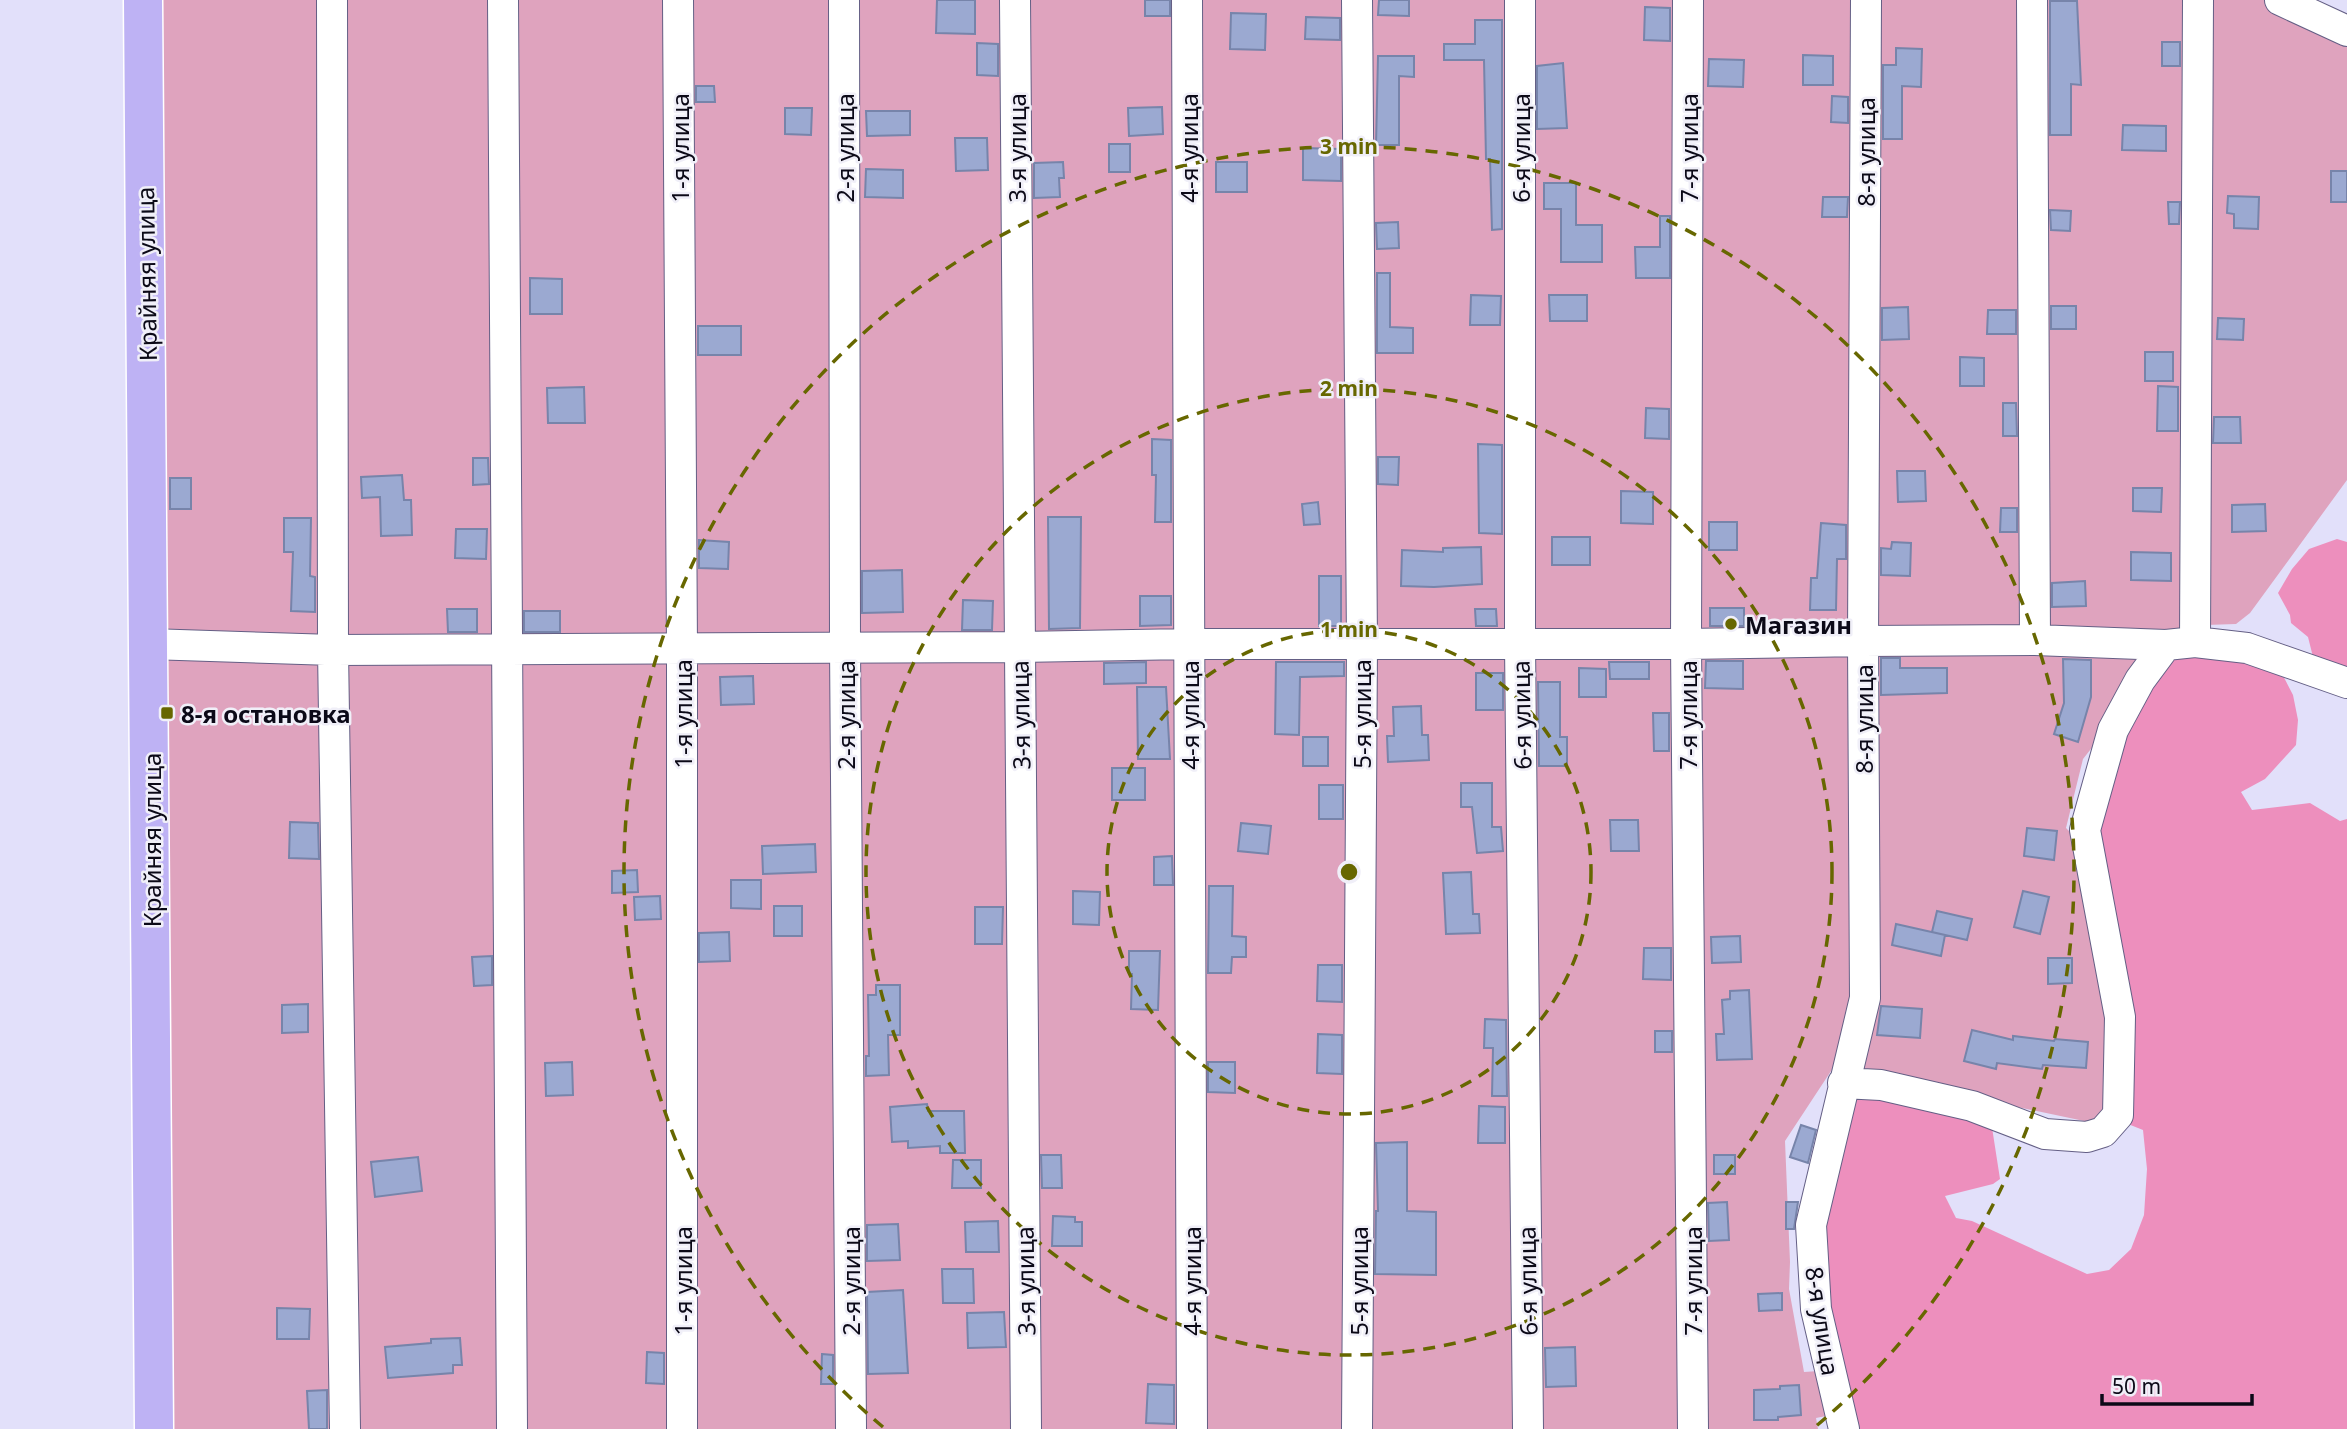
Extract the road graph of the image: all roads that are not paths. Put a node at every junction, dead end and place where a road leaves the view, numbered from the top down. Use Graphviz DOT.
graph roads {
  1 [pos="143,0"];
  2 [pos="332,0"];
  3 [pos="503,0"];
  4 [pos="678,0"];
  5 [pos="844,0"];
  6 [pos="1015,0"];
  7 [pos="1187,0"];
  8 [pos="1357,0"];
  9 [pos="1520,0"];
  10 [pos="1688,0"];
  11 [pos="1866,0"];
  12 [pos="2032,0"];
  13 [pos="2198,0"];
  14 [pos="2280,0"];
  15 [pos="2347,31"];
  16 [pos="1863,640"];
  17 [pos="2035,640"];
  18 [pos="2181,643"];
  19 [pos="149,644"];
  20 [pos="1189,644"];
  21 [pos="1362,644"];
  22 [pos="1520,644"];
  23 [pos="1686,644"];
  24 [pos="845,647"];
  25 [pos="1019,647"];
  26 [pos="505,648"];
  27 [pos="682,649"];
  28 [pos="333,650"];
  29 [pos="2347,683"];
  30 [pos="1843,1083"];
  31 [pos="154,1429"];
  32 [pos="345,1429"];
  33 [pos="512,1429"];
  34 [pos="682,1429"];
  35 [pos="851,1429"];
  36 [pos="1026,1429"];
  37 [pos="1192,1429"];
  38 [pos="1357,1429"];
  39 [pos="1528,1429"];
  40 [pos="1693,1429"];
  41 [pos="1844,1429"];
  1 -- 19 [label="main road, Крайняя улица"];
  2 -- 28 [label="street"];
  3 -- 26 [label="street"];
  4 -- 27 [label="street, 1-я улица"];
  5 -- 24 [label="street, 2-я улица"];
  6 -- 25 [label="street, 3-я улица"];
  7 -- 20 [label="street, 4-я улица"];
  8 -- 21 [label="street, 5-я улица"];
  9 -- 22 [label="street, 6-я улица"];
  10 -- 23 [label="street, 7-я улица"];
  11 -- 16 [label="street, 8-я улица"];
  12 -- 17 [label="street"];
  13 -- 18 [label="street"];
  14 -- 15 [label="street"];
  16 -- 17 [label="street"];
  16 -- 23 [label="street"];
  16 -- 30 [label="street, 8-я улица"];
  17 -- 18 [label="street"];
  18 -- 29 [label="street"];
  18 -- 30 [label="street"];
  19 -- 28 [label="street"];
  19 -- 31 [label="main road, Крайняя улица"];
  20 -- 21 [label="street"];
  20 -- 25 [label="street"];
  20 -- 37 [label="street, 4-я улица"];
  21 -- 22 [label="street"];
  21 -- 38 [label="street, 5-я улица"];
  22 -- 23 [label="street"];
  22 -- 39 [label="street, 6-я улица"];
  23 -- 40 [label="street, 7-я улица"];
  24 -- 25 [label="street"];
  24 -- 27 [label="street"];
  24 -- 35 [label="street, 2-я улица"];
  25 -- 36 [label="street, 3-я улица"];
  26 -- 27 [label="street"];
  26 -- 28 [label="street"];
  26 -- 33 [label="street"];
  27 -- 34 [label="street, 1-я улица"];
  28 -- 32 [label="street"];
  30 -- 41 [label="street, 8-я улица"];
}
